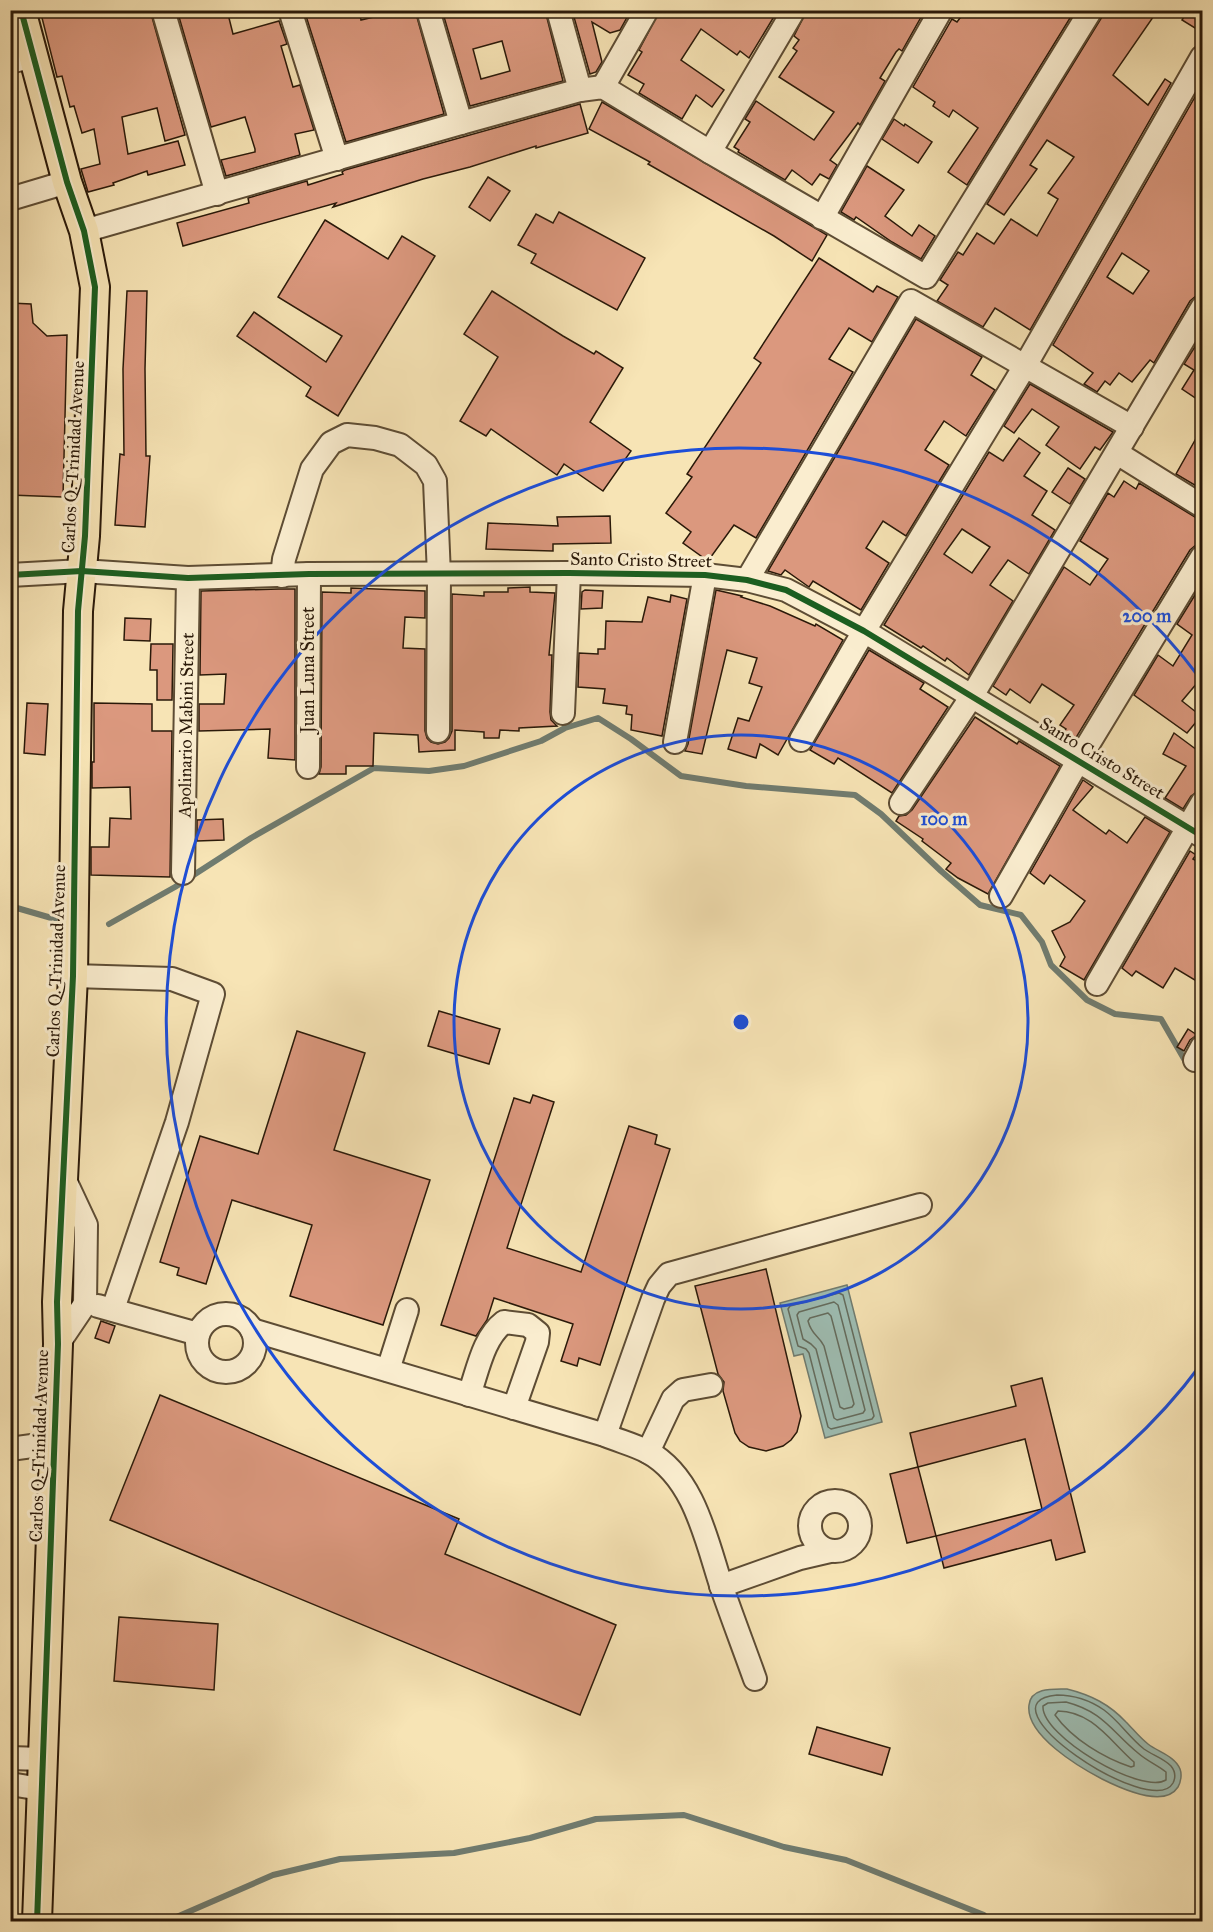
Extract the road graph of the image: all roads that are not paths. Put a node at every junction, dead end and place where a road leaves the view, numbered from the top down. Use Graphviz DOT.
graph roads {
  1 [pos="21,10"];
  2 [pos="164,10"];
  3 [pos="290,10"];
  4 [pos="429,10"];
  5 [pos="558,10"];
  6 [pos="647,10"];
  7 [pos="794,10"];
  8 [pos="941,10"];
  9 [pos="1090,10"];
  10 [pos="1203,57"];
  11 [pos="22,59"];
  12 [pos="603,87"];
  13 [pos="580,90"];
  14 [pos="461,123"];
  15 [pos="710,152"];
  16 [pos="337,159"];
  17 [pos="67,182"];
  18 [pos="217,194"];
  19 [pos="10,199"];
  20 [pos="822,218"];
  21 [pos="84,231"];
  22 [pos="1203,308"];
  23 [pos="1025,366"];
  24 [pos="1132,427"];
  25 [pos="1117,453"];
  26 [pos="1203,506"];
  27 [pos="1203,557"];
  28 [pos="82,571"];
  29 [pos="569,573"];
  30 [pos="309,574"];
  31 [pos="10,575"];
  32 [pos="439,575"];
  33 [pos="705,575"];
  34 [pos="282,576"];
  35 [pos="188,578"];
  36 [pos="747,580"];
  37 [pos="864,631"];
  38 [pos="972,696"];
  39 [pos="563,713"];
  40 [pos="438,731"];
  41 [pos="801,740"];
  42 [pos="675,742"];
  43 [pos="1078,761"];
  44 [pos="309,767"];
  45 [pos="901,803"];
  46 [pos="1203,803"];
  47 [pos="1195,832"];
  48 [pos="183,873"];
  49 [pos="1001,896"];
  50 [pos="73,976"];
  51 [pos="1096,984"];
  52 [pos="63,1175"];
  53 [pos="920,1205"];
  54 [pos="57,1302"];
  55 [pos="85,1304"];
  56 [pos="113,1309"];
  57 [pos="407,1310"];
  58 [pos="252,1330"];
  59 [pos="198,1334"];
  60 [pos="58,1344"];
  61 [pos="388,1370"];
  62 [pos="711,1385"];
  63 [pos="469,1395"];
  64 [pos="514,1408"];
  65 [pos="605,1435"];
  66 [pos="54,1443"];
  67 [pos="10,1449"];
  68 [pos="648,1452"];
  69 [pos="811,1536"];
  70 [pos="830,1551"];
  71 [pos="800,1558"];
  72 [pos="721,1586"];
  73 [pos="755,1679"];
  74 [pos="10,1758"];
  75 [pos="42,1759"];
  76 [pos="10,1784"];
  77 [pos="41,1789"];
  78 [pos="37,1922"];
  1 -- 11 [label="main road, Carlos Q. Trinidad Avenue"];
  2 -- 18 [label="street"];
  3 -- 16 [label="street"];
  4 -- 14 [label="street"];
  5 -- 13 [label="street"];
  6 -- 12 [label="street"];
  7 -- 15 [label="street"];
  8 -- 20 [label="street"];
  9 -- 20 [label="street"];
  10 -- 23 [label="street"];
  11 -- 17 [label="main road, Carlos Q. Trinidad Avenue"];
  12 -- 13 [label="street"];
  12 -- 15 [label="street"];
  13 -- 14 [label="street"];
  14 -- 16 [label="street"];
  15 -- 20 [label="street"];
  16 -- 18 [label="street"];
  17 -- 19 [label="street"];
  17 -- 21 [label="main road, Carlos Q. Trinidad Avenue"];
  18 -- 21 [label="street"];
  21 -- 28 [label="main road, Carlos Q. Trinidad Avenue"];
  22 -- 24 [label="street"];
  23 -- 24 [label="street"];
  23 -- 36 [label="street"];
  23 -- 37 [label="street"];
  24 -- 25 [label="street"];
  25 -- 26 [label="street"];
  25 -- 38 [label="street"];
  27 -- 43 [label="street"];
  28 -- 31 [label="street, Santo Cristo Street"];
  28 -- 35 [label="street, Santo Cristo Street"];
  28 -- 50 [label="main road, Carlos Q. Trinidad Avenue"];
  29 -- 32 [label="street, Santo Cristo Street"];
  29 -- 33 [label="street, Santo Cristo Street"];
  29 -- 39 [label="street"];
  30 -- 32 [label="street, Santo Cristo Street"];
  30 -- 34 [label="street, Santo Cristo Street"];
  30 -- 44 [label="street, Juan Luna Street"];
  32 -- 34 [label="street"];
  32 -- 40 [label="street"];
  33 -- 36 [label="street, Santo Cristo Street"];
  33 -- 42 [label="street"];
  34 -- 35 [label="street, Santo Cristo Street"];
  35 -- 48 [label="street, Apolinario Mabini Street"];
  36 -- 37 [label="street, Santo Cristo Street"];
  37 -- 38 [label="street, Santo Cristo Street"];
  37 -- 41 [label="street"];
  38 -- 43 [label="street, Santo Cristo Street"];
  38 -- 45 [label="street"];
  43 -- 47 [label="street, Santo Cristo Street"];
  43 -- 49 [label="street"];
  46 -- 47 [label="street"];
  47 -- 51 [label="street"];
  50 -- 52 [label="main road, Carlos Q. Trinidad Avenue"];
  50 -- 56 [label="street"];
  52 -- 54 [label="main road, Carlos Q. Trinidad Avenue"];
  52 -- 55 [label="street, Carlos Q. Trinidad Avenue"];
  53 -- 65 [label="street"];
  54 -- 55 [label="street"];
  54 -- 60 [label="main road, Carlos Q. Trinidad Avenue"];
  55 -- 56 [label="street"];
  55 -- 60 [label="street, Carlos Q. Trinidad Avenue"];
  56 -- 59 [label="street"];
  57 -- 61 [label="street"];
  58 -- 59 [label="street"];
  58 -- 59 [label="street"];
  58 -- 61 [label="street"];
  60 -- 66 [label="main road, Carlos Q. Trinidad Avenue"];
  61 -- 63 [label="street"];
  62 -- 68 [label="street"];
  63 -- 64 [label="street"];
  63 -- 64 [label="street"];
  64 -- 65 [label="street"];
  65 -- 68 [label="street"];
  66 -- 67 [label="street"];
  66 -- 75 [label="main road, Carlos Q. Trinidad Avenue"];
  68 -- 72 [label="street"];
  69 -- 70 [label="street"];
  69 -- 70 [label="street"];
  69 -- 71 [label="street"];
  70 -- 71 [label="street"];
  71 -- 72 [label="street"];
  72 -- 73 [label="street"];
  74 -- 75 [label="street"];
  75 -- 77 [label="main road, Carlos Q. Trinidad Avenue"];
  76 -- 77 [label="street"];
  77 -- 78 [label="main road, Carlos Q. Trinidad Avenue"];
}
